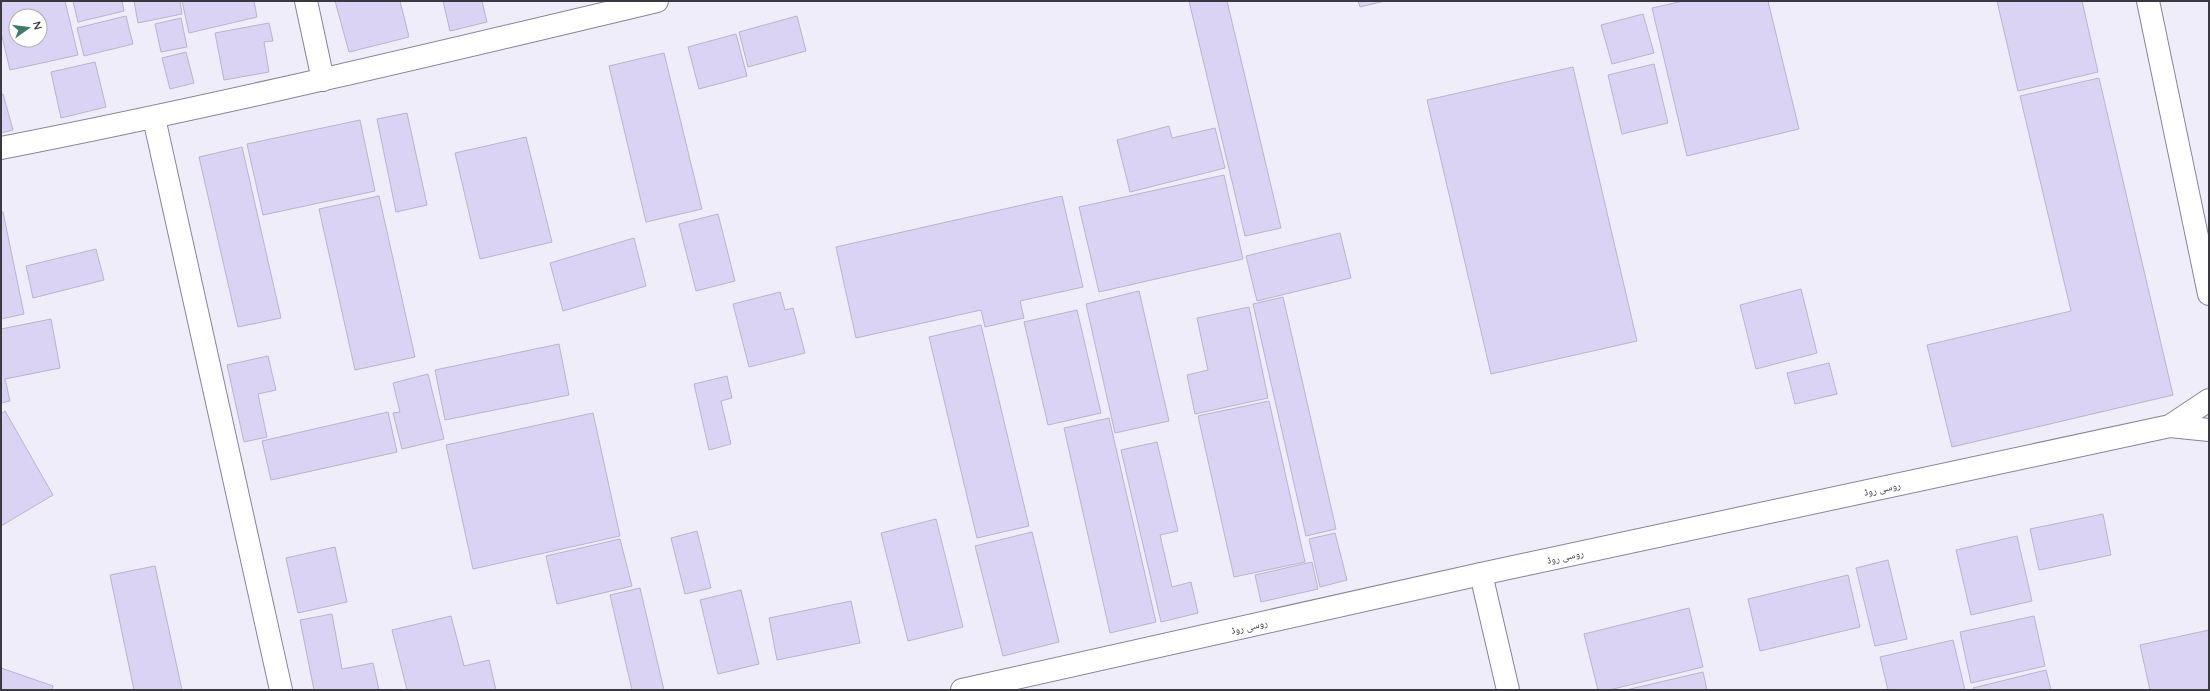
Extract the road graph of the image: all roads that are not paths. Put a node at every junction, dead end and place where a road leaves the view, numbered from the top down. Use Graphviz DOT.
graph roads {
  1 [pos="306,1"];
  2 [pos="658,1"];
  3 [pos="2148,1"];
  4 [pos="323,80"];
  5 [pos="154,118"];
  6 [pos="1,148"];
  7 [pos="2209,294"];
  8 [pos="2209,400"];
  9 [pos="2170,426"];
  10 [pos="2209,430"];
  11 [pos="1481,574"];
  12 [pos="281,690"];
  13 [pos="962,690"];
  14 [pos="1508,690"];
  1 -- 4 [label="street"];
  2 -- 4 [label="street"];
  3 -- 7 [label="street"];
  4 -- 5 [label="street"];
  5 -- 6 [label="street"];
  5 -- 12 [label="street"];
  8 -- 9 [label="street, روسی روڈ"];
  9 -- 10 [label="street, روسی روڈ"];
  9 -- 11 [label="street, روسی روڈ"];
  11 -- 13 [label="street, روسی روڈ"];
  11 -- 14 [label="street"];
}
